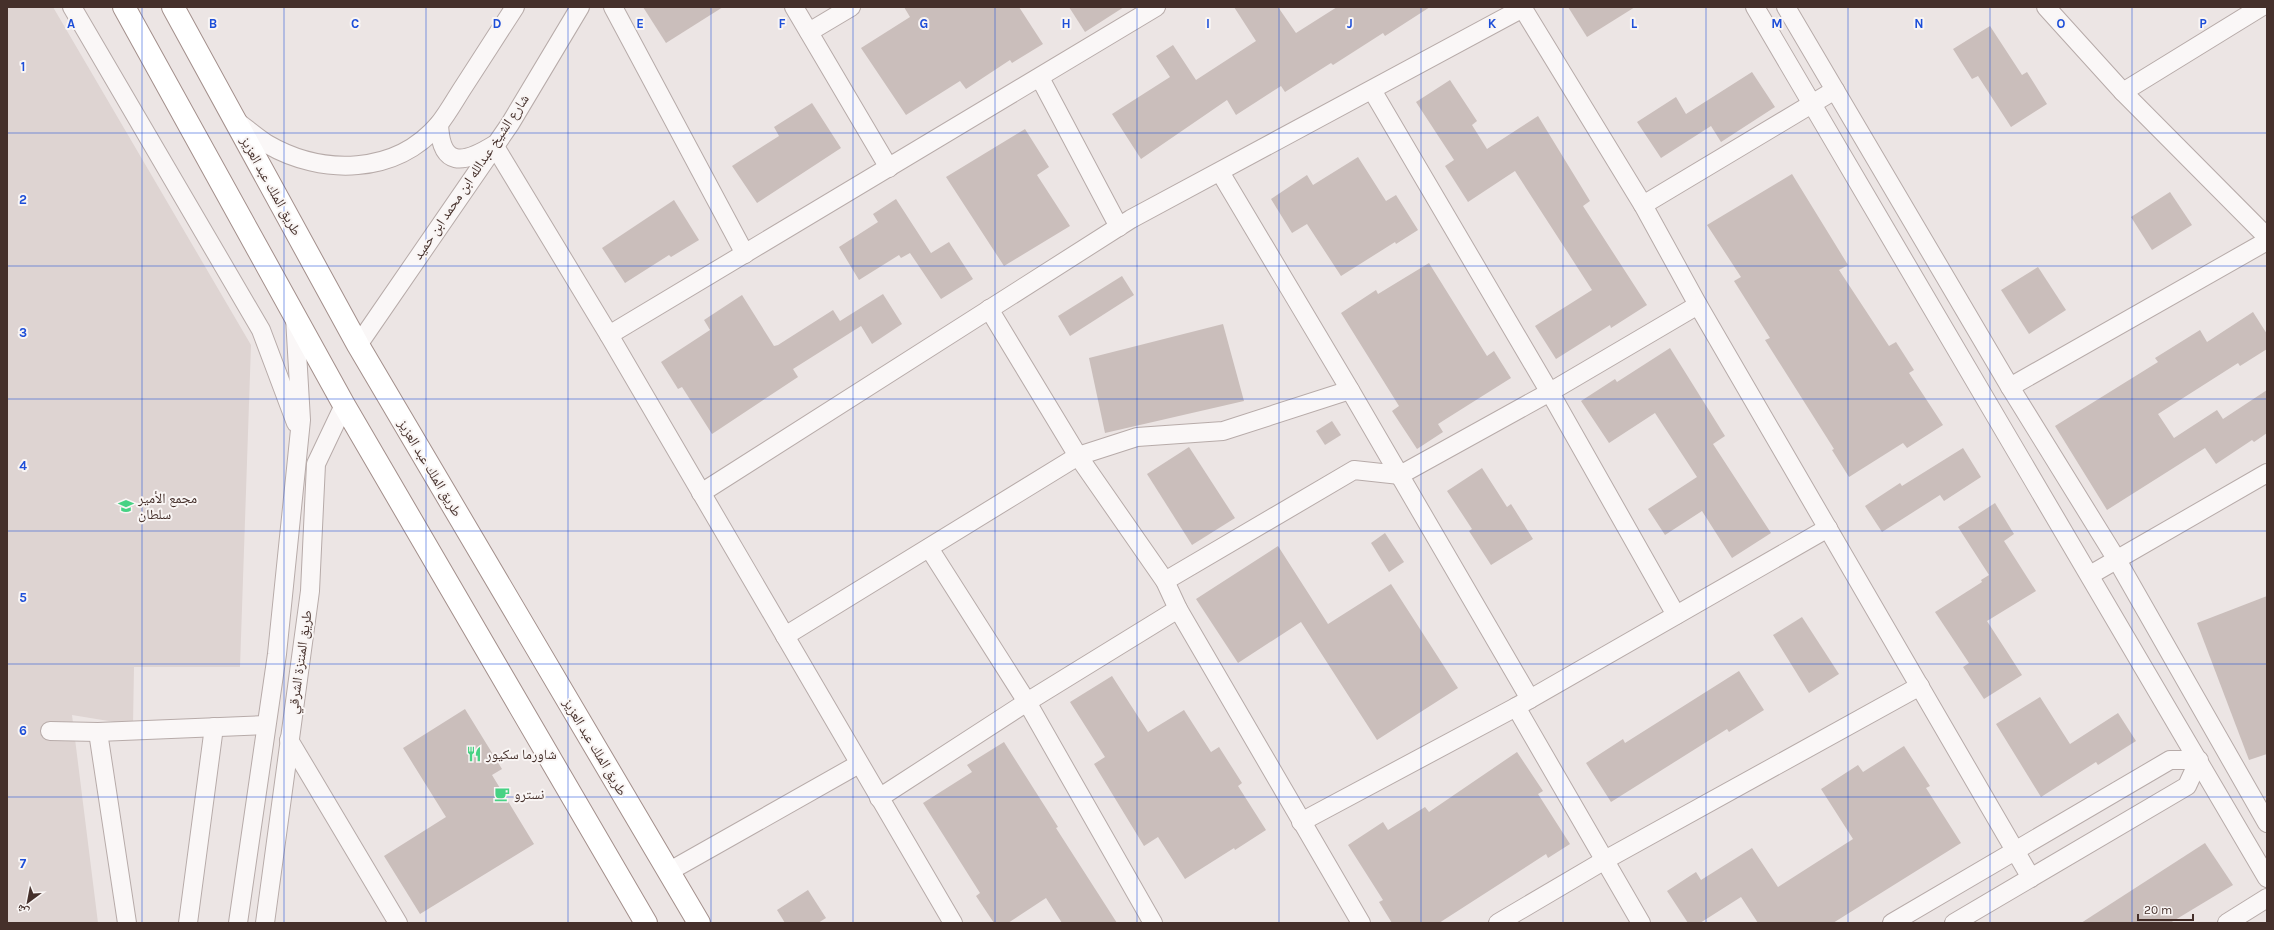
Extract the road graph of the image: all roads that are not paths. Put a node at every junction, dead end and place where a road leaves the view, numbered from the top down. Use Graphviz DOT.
graph roads {
  1 [pos="72,7"];
  2 [pos="124,7"];
  3 [pos="173,7"];
  4 [pos="515,7"];
  5 [pos="580,7"];
  6 [pos="613,7"];
  7 [pos="794,7"];
  8 [pos="851,7"];
  9 [pos="1156,7"];
  10 [pos="1755,7"];
  11 [pos="1786,7"];
  12 [pos="2046,7"];
  13 [pos="2261,7"];
  14 [pos="1523,8"];
  15 [pos="809,32"];
  16 [pos="1040,78"];
  17 [pos="1372,90"];
  18 [pos="1835,90"];
  19 [pos="2123,92"];
  20 [pos="1811,105"];
  21 [pos="235,120"];
  22 [pos="439,124"];
  23 [pos="494,145"];
  24 [pos="889,168"];
  25 [pos="1220,172"];
  26 [pos="1643,205"];
  27 [pos="1119,227"];
  28 [pos="2267,237"];
  29 [pos="2267,241"];
  30 [pos="745,254"];
  31 [pos="1698,304"];
  32 [pos="989,310"];
  33 [pos="294,315"];
  34 [pos="609,335"];
  35 [pos="358,345"];
  36 [pos="2010,387"];
  37 [pos="1350,390"];
  38 [pos="1550,392"];
  39 [pos="344,405"];
  40 [pos="300,433"];
  41 [pos="1078,456"];
  42 [pos="2267,473"];
  43 [pos="1400,475"];
  44 [pos="701,493"];
  45 [pos="1828,528"];
  46 [pos="929,548"];
  47 [pos="2117,560"];
  48 [pos="2090,575"];
  49 [pos="1165,581"];
  50 [pos="1178,610"];
  51 [pos="1676,615"];
  52 [pos="785,636"];
  53 [pos="1920,686"];
  54 [pos="1027,702"];
  55 [pos="1523,703"];
  56 [pos="266,725"];
  57 [pos="214,727"];
  58 [pos="50,731"];
  59 [pos="98,732"];
  60 [pos="289,740"];
  61 [pos="2199,760"];
  62 [pos="859,764"];
  63 [pos="879,798"];
  64 [pos="2264,811"];
  65 [pos="1301,822"];
  66 [pos="2016,850"];
  67 [pos="1605,860"];
  68 [pos="668,872"];
  69 [pos="2031,878"];
  70 [pos="2267,878"];
  71 [pos="2267,898"];
  72 [pos="127,923"];
  73 [pos="188,923"];
  74 [pos="238,923"];
  75 [pos="265,923"];
  76 [pos="398,923"];
  77 [pos="646,923"];
  78 [pos="699,923"];
  79 [pos="953,923"];
  80 [pos="1152,923"];
  81 [pos="1361,923"];
  82 [pos="1498,923"];
  83 [pos="1641,923"];
  84 [pos="1892,923"];
  85 [pos="1954,923"];
  86 [pos="2227,923"];
  1 -- 40 [label="street"];
  2 -- 33 [label="highway"];
  3 -- 21 [label="highway, طريق الملك عبد العزيز"];
  4 -- 22 [label="street"];
  5 -- 23 [label="street, شارع الشيخ عبدالله ابن محمد ابن حميد"];
  6 -- 30 [label="street"];
  7 -- 15 [label="street"];
  8 -- 15 [label="street"];
  9 -- 16 [label="street"];
  10 -- 20 [label="street"];
  11 -- 18 [label="street"];
  12 -- 19 [label="street"];
  13 -- 19 [label="street"];
  14 -- 17 [label="street"];
  14 -- 26 [label="street"];
  15 -- 24 [label="street"];
  16 -- 24 [label="street"];
  16 -- 27 [label="street"];
  17 -- 25 [label="street"];
  17 -- 38 [label="street"];
  18 -- 20 [label="street"];
  18 -- 36 [label="street"];
  19 -- 28 [label="street"];
  20 -- 26 [label="street"];
  20 -- 48 [label="street"];
  21 -- 22 [label="street"];
  21 -- 35 [label="highway, طريق الملك عبد العزيز"];
  22 -- 23 [label="street"];
  23 -- 34 [label="street"];
  23 -- 35 [label="street, شارع الشيخ عبدالله ابن محمد ابن حميد"];
  24 -- 30 [label="street"];
  25 -- 27 [label="street"];
  25 -- 37 [label="street"];
  26 -- 31 [label="street"];
  27 -- 32 [label="street"];
  29 -- 36 [label="street"];
  30 -- 34 [label="street"];
  31 -- 38 [label="street"];
  31 -- 45 [label="street"];
  32 -- 41 [label="street"];
  32 -- 44 [label="street"];
  33 -- 39 [label="highway"];
  33 -- 40 [label="street"];
  34 -- 44 [label="street"];
  35 -- 68 [label="highway, طريق الملك عبد العزيز"];
  36 -- 47 [label="street"];
  37 -- 41 [label="street"];
  37 -- 43 [label="street"];
  38 -- 43 [label="street"];
  38 -- 51 [label="street"];
  39 -- 60 [label="street, طريق المنتزة الشرقي"];
  39 -- 77 [label="highway"];
  40 -- 56 [label="street"];
  41 -- 46 [label="street"];
  41 -- 49 [label="street"];
  42 -- 47 [label="street"];
  43 -- 49 [label="street"];
  43 -- 55 [label="street"];
  44 -- 52 [label="street"];
  45 -- 51 [label="street"];
  45 -- 53 [label="street"];
  46 -- 52 [label="street"];
  46 -- 54 [label="street"];
  47 -- 48 [label="street"];
  47 -- 64 [label="street"];
  48 -- 61 [label="street"];
  49 -- 50 [label="street"];
  50 -- 54 [label="street"];
  50 -- 65 [label="street"];
  51 -- 55 [label="street"];
  52 -- 62 [label="street"];
  53 -- 66 [label="street"];
  53 -- 67 [label="street"];
  54 -- 63 [label="street"];
  54 -- 80 [label="street"];
  55 -- 65 [label="street"];
  55 -- 67 [label="street"];
  56 -- 57 [label="street"];
  56 -- 74 [label="street"];
  57 -- 59 [label="street"];
  57 -- 73 [label="street"];
  58 -- 59 [label="street"];
  59 -- 72 [label="street"];
  60 -- 75 [label="street, طريق المنتزة الشرقي"];
  60 -- 76 [label="street"];
  61 -- 66 [label="street"];
  61 -- 69 [label="street"];
  61 -- 70 [label="street"];
  62 -- 63 [label="street"];
  62 -- 68 [label="street"];
  63 -- 79 [label="street"];
  65 -- 81 [label="street"];
  66 -- 69 [label="street"];
  66 -- 84 [label="street"];
  67 -- 82 [label="street"];
  67 -- 83 [label="street"];
  68 -- 78 [label="highway, طريق الملك عبد العزيز"];
  69 -- 85 [label="street"];
  71 -- 86 [label="street"];
}
